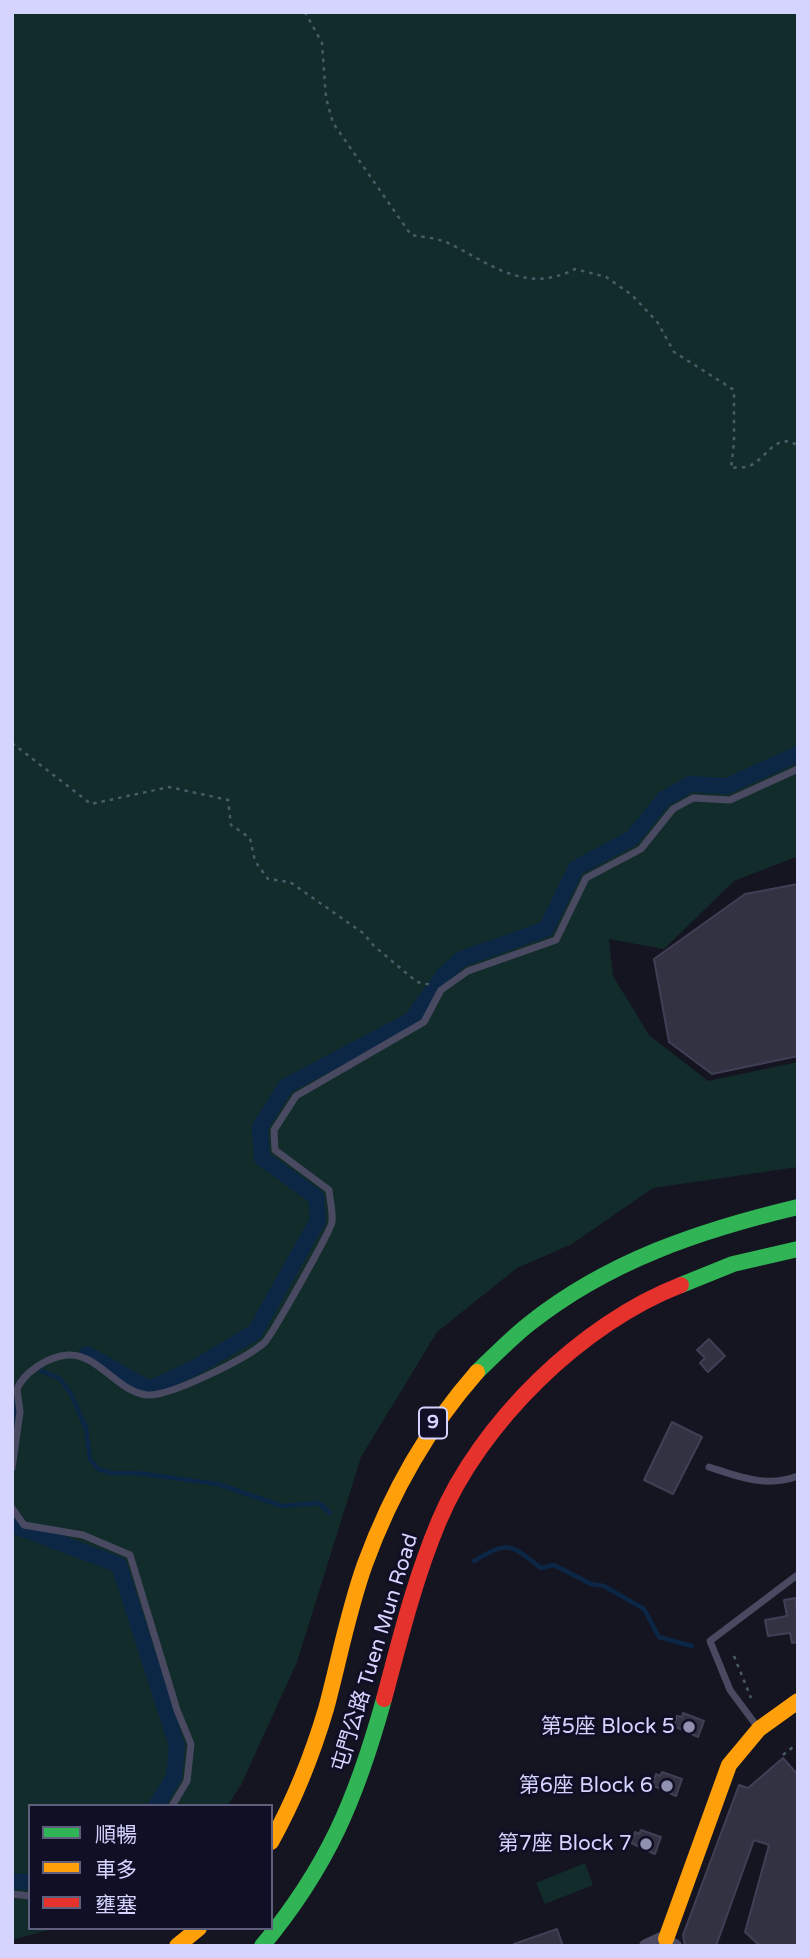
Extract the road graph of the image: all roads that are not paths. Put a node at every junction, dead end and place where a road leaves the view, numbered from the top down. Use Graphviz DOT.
graph roads {
  1 [pos="798,769"];
  2 [pos="798,1207"];
  3 [pos="798,1249"];
  4 [pos="709,1467"];
  5 [pos="12,1468"];
  6 [pos="798,1476"];
  7 [pos="12,1508"];
  8 [pos="796,1576"];
  9 [pos="798,1701"];
  10 [pos="759,1728"];
  11 [pos="173,1804"];
  12 [pos="273,1838"];
  13 [pos="197,1930"];
  14 [pos="671,1943"];
  15 [pos="177,1946"];
  16 [pos="262,1946"];
  17 [pos="646,1946"];
  1 -- 5 [label="lane"];
  2 -- 12 [label="main road, 屯門公路 Tuen Mun Road / 9"];
  3 -- 16 [label="main road, 屯門公路 Tuen Mun Road"];
  4 -- 6 [label="lane"];
  7 -- 11 [label="lane"];
  8 -- 10 [label="lane"];
  9 -- 10 [label="main road"];
  10 -- 14 [label="main road"];
  13 -- 15 [label="main road"];
  14 -- 17 [label="street"];
}
